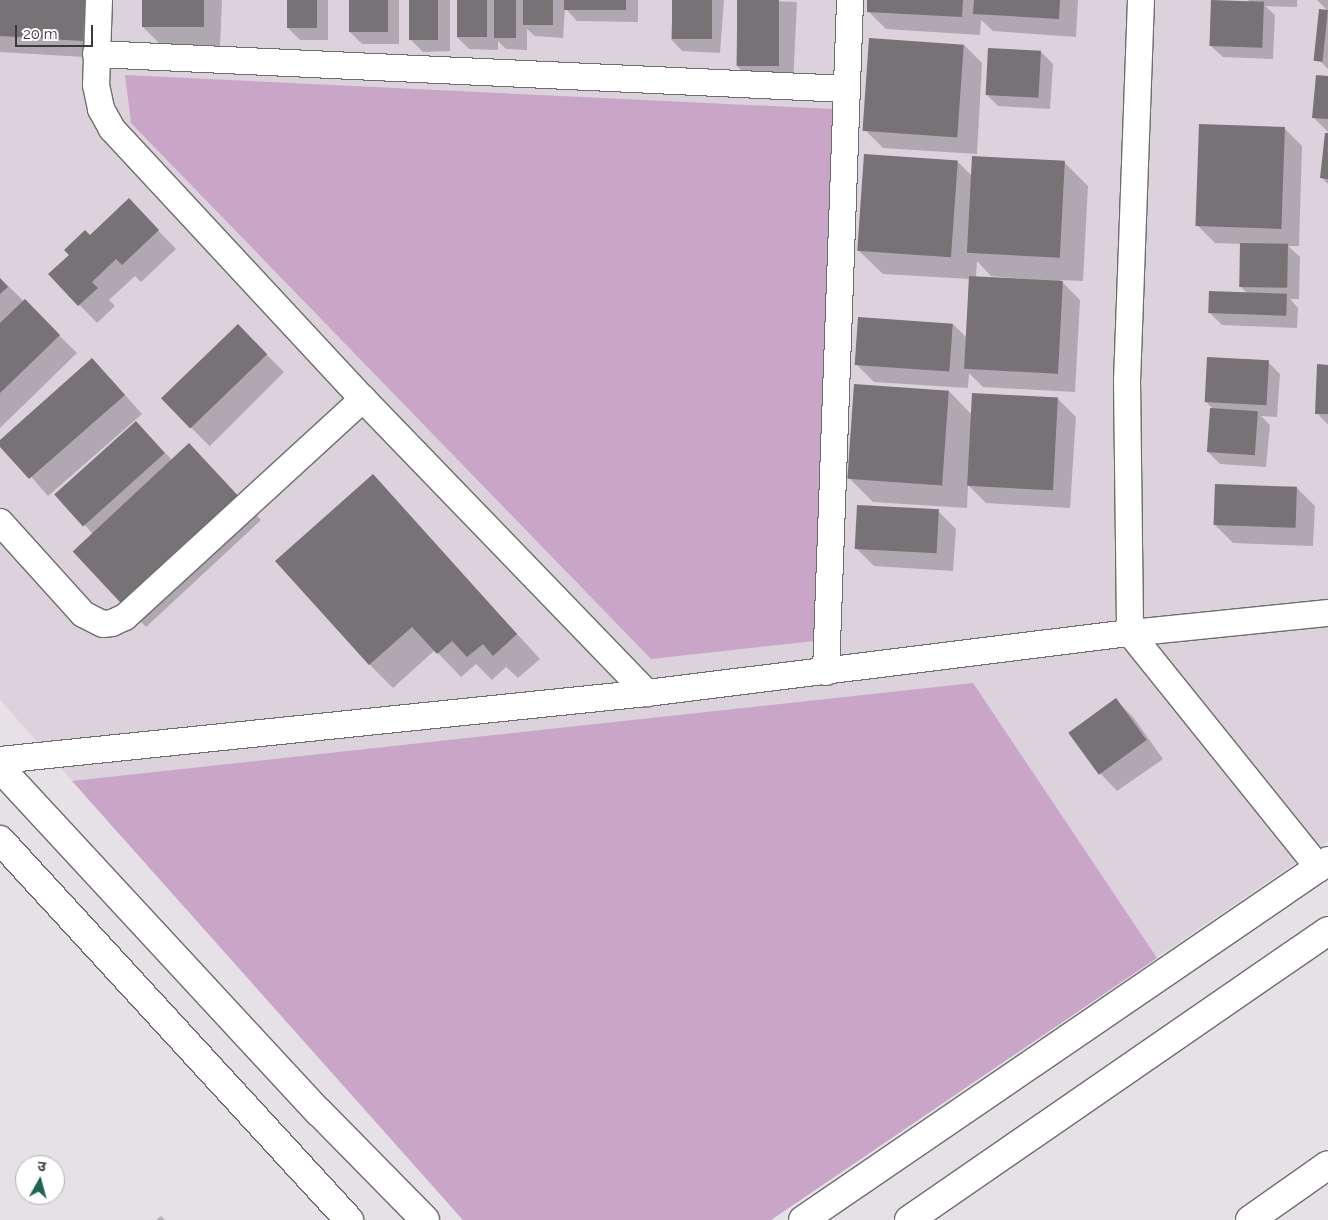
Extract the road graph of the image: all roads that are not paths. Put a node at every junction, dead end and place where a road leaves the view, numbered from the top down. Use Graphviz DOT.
graph roads {
  1 [pos="99,0"];
  2 [pos="850,0"];
  3 [pos="1141,0"];
  4 [pos="96,54"];
  5 [pos="847,89"];
  6 [pos="364,399"];
  7 [pos="0,522"];
  8 [pos="1328,613"];
  9 [pos="1130,633"];
  10 [pos="826,672"];
  11 [pos="647,693"];
  12 [pos="0,760"];
  13 [pos="0,768"];
  14 [pos="2,846"];
  15 [pos="1323,865"];
  16 [pos="1328,931"];
  17 [pos="1328,1165"];
  18 [pos="349,1220"];
  19 [pos="425,1220"];
  20 [pos="803,1220"];
  21 [pos="909,1220"];
  22 [pos="1250,1220"];
  1 -- 4 [label="street"];
  2 -- 5 [label="street"];
  3 -- 9 [label="street"];
  4 -- 5 [label="street"];
  4 -- 6 [label="street"];
  5 -- 10 [label="street"];
  6 -- 7 [label="street"];
  6 -- 11 [label="street"];
  8 -- 9 [label="street"];
  9 -- 10 [label="street"];
  9 -- 15 [label="street"];
  10 -- 11 [label="street"];
  11 -- 12 [label="street"];
  13 -- 19 [label="street"];
  14 -- 18 [label="street"];
  15 -- 20 [label="street"];
  16 -- 21 [label="street"];
  17 -- 22 [label="street"];
}
